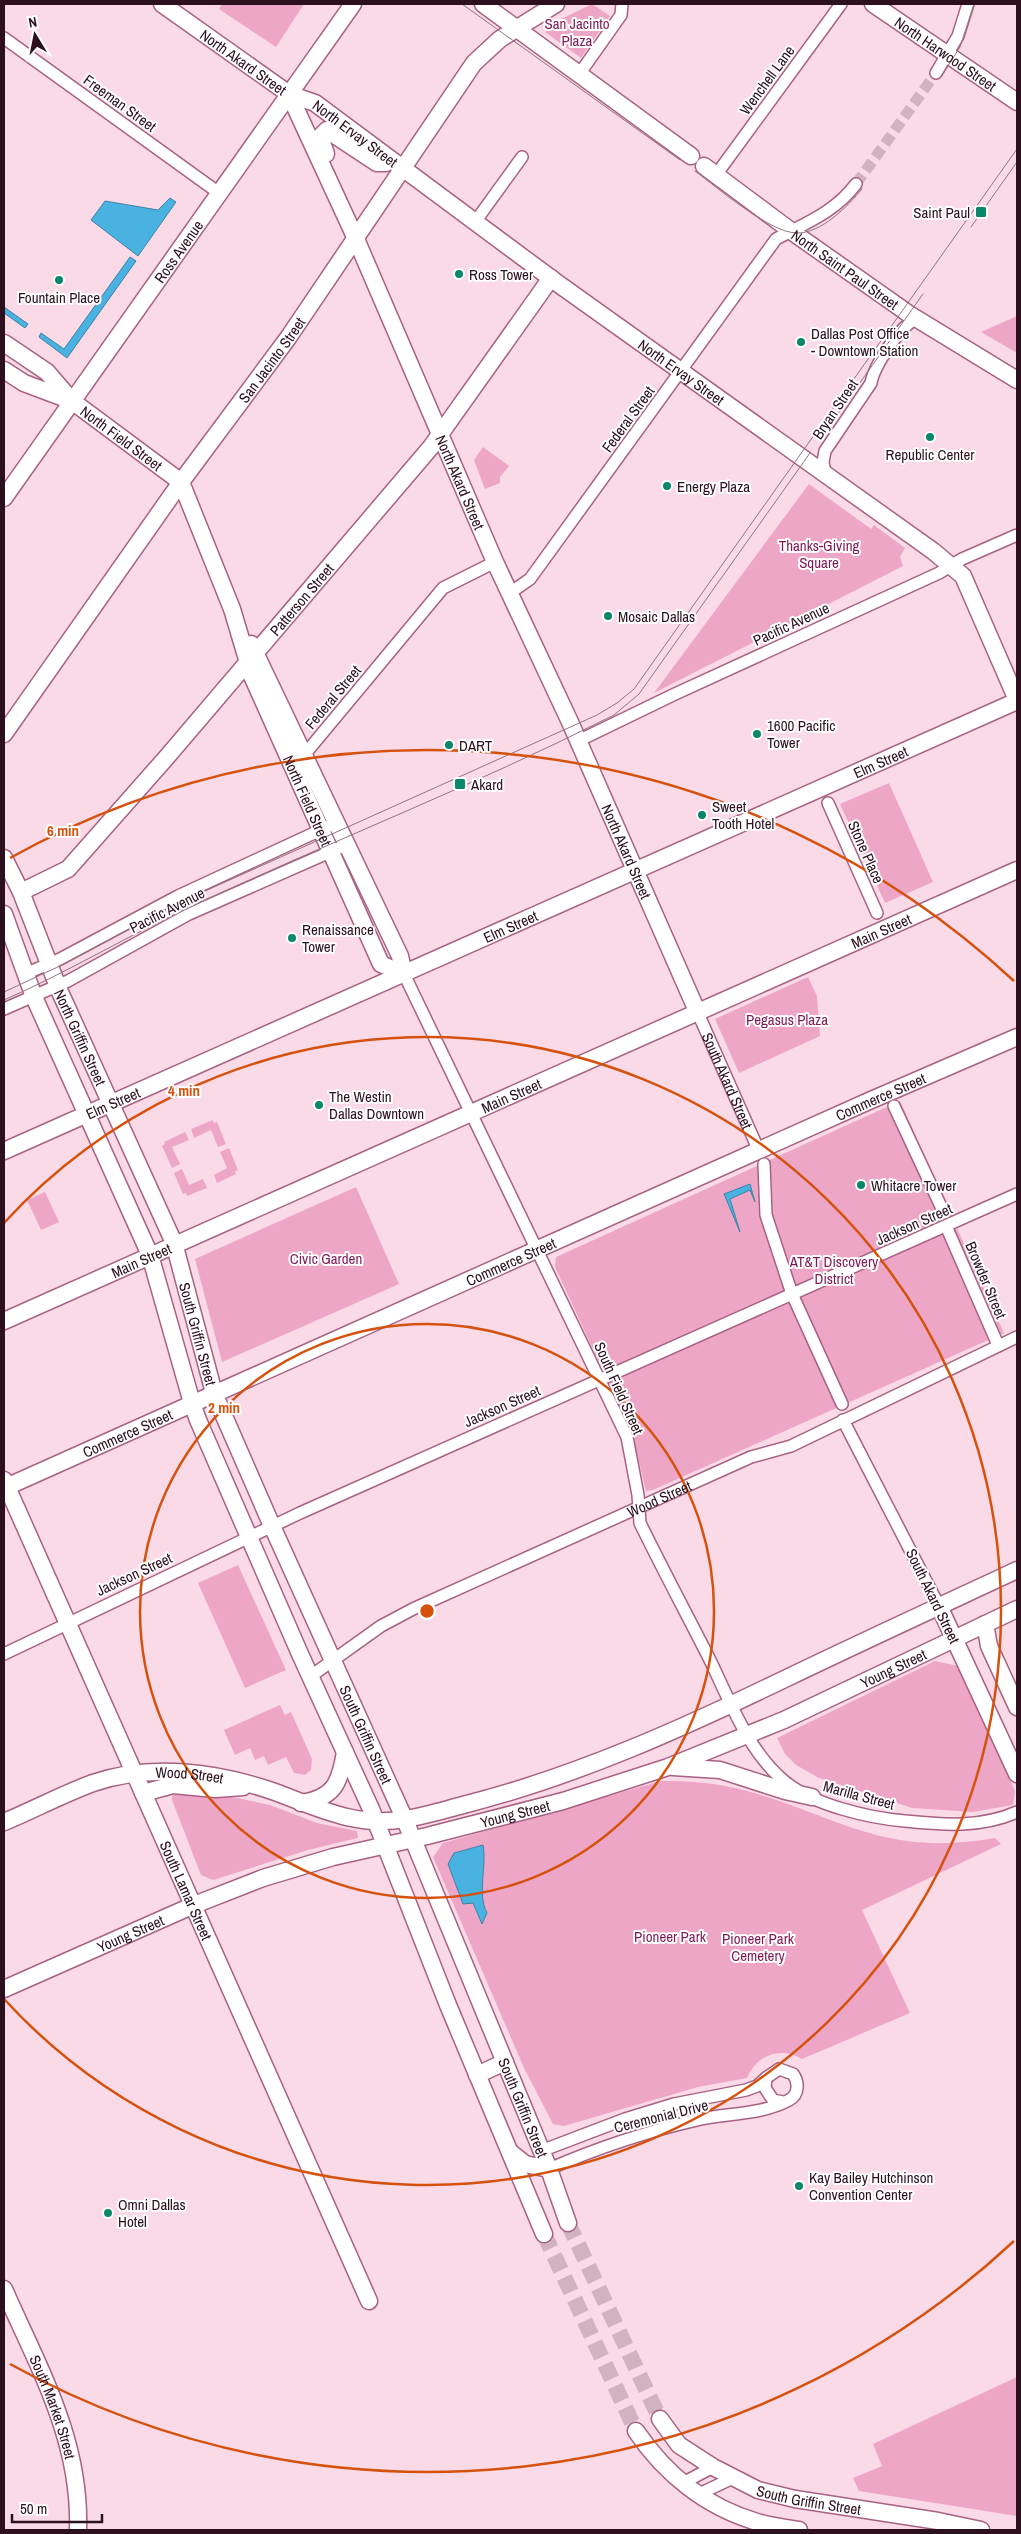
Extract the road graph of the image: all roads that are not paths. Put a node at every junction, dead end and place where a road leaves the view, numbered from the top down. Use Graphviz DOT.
graph roads {
  1 [pos="162,4"];
  2 [pos="353,4"];
  3 [pos="483,4"];
  4 [pos="556,4"];
  5 [pos="841,4"];
  6 [pos="873,4"];
  7 [pos="968,4"];
  8 [pos="621,10"];
  9 [pos="517,28"];
  10 [pos="4,38"];
  11 [pos="947,56"];
  12 [pos="580,73"];
  13 [pos="936,73"];
  14 [pos="289,94"];
  15 [pos="1017,102"];
  16 [pos="690,156"];
  17 [pos="522,157"];
  18 [pos="398,165"];
  19 [pos="710,170"];
  20 [pos="330,182"];
  21 [pos="856,184"];
  22 [pos="219,193"];
  23 [pos="475,222"];
  24 [pos="791,231"];
  25 [pos="356,239"];
  26 [pos="551,278"];
  27 [pos="916,320"];
  28 [pos="4,343"];
  29 [pos="4,370"];
  30 [pos="681,371"];
  31 [pos="1017,380"];
  32 [pos="72,402"];
  33 [pos="440,435"];
  34 [pos="825,472"];
  35 [pos="181,482"];
  36 [pos="4,498"];
  37 [pos="1017,535"];
  38 [pos="496,562"];
  39 [pos="951,566"];
  40 [pos="510,593"];
  41 [pos="252,658"];
  42 [pos="1017,700"];
  43 [pos="4,734"];
  44 [pos="578,741"];
  45 [pos="305,754"];
  46 [pos="828,804"];
  47 [pos="338,822"];
  48 [pos="322,830"];
  49 [pos="348,844"];
  50 [pos="331,851"];
  51 [pos="4,858"];
  52 [pos="635,870"];
  53 [pos="1017,870"];
  54 [pos="21,892"];
  55 [pos="877,913"];
  56 [pos="4,914"];
  57 [pos="49,964"];
  58 [pos="25,974"];
  59 [pos="404,974"];
  60 [pos="57,987"];
  61 [pos="34,997"];
  62 [pos="4,1009"];
  63 [pos="697,1011"];
  64 [pos="1017,1039"];
  65 [pos="110,1103"];
  66 [pos="894,1106"];
  67 [pos="471,1112"];
  68 [pos="87,1114"];
  69 [pos="4,1151"];
  70 [pos="762,1157"];
  71 [pos="1017,1194"];
  72 [pos="944,1213"];
  73 [pos="946,1226"];
  74 [pos="174,1244"];
  75 [pos="538,1250"];
  76 [pos="150,1255"];
  77 [pos="792,1294"];
  78 [pos="4,1320"];
  79 [pos="1017,1337"];
  80 [pos="998,1345"];
  81 [pos="600,1379"];
  82 [pos="214,1393"];
  83 [pos="192,1404"];
  84 [pos="842,1404"];
  85 [pos="843,1420"];
  86 [pos="5,1485"];
  87 [pos="639,1508"];
  88 [pos="272,1526"];
  89 [pos="249,1536"];
  90 [pos="1017,1570"];
  91 [pos="940,1606"];
  92 [pos="1017,1609"];
  93 [pos="67,1623"];
  94 [pos="985,1624"];
  95 [pos="954,1638"];
  96 [pos="4,1654"];
  97 [pos="333,1659"];
  98 [pos="310,1676"];
  99 [pos="732,1704"];
  100 [pos="1017,1707"];
  101 [pos="748,1735"];
  102 [pos="345,1752"];
  103 [pos="668,1767"];
  104 [pos="1017,1774"];
  105 [pos="135,1775"];
  106 [pos="253,1785"];
  107 [pos="143,1793"];
  108 [pos="812,1798"];
  109 [pos="301,1803"];
  110 [pos="1017,1812"];
  111 [pos="405,1820"];
  112 [pos="4,1822"];
  113 [pos="377,1823"];
  114 [pos="414,1839"];
  115 [pos="385,1845"];
  116 [pos="194,1905"];
  117 [pos="4,1989"];
  118 [pos="505,2062"];
  119 [pos="477,2075"];
  120 [pos="766,2078"];
  121 [pos="784,2102"];
  122 [pos="509,2150"];
  123 [pos="541,2151"];
  124 [pos="549,2169"];
  125 [pos="568,2223"];
  126 [pos="544,2234"];
  127 [pos="4,2289"];
  128 [pos="369,2301"];
  129 [pos="660,2420"];
  130 [pos="636,2431"];
  131 [pos="713,2467"];
  132 [pos="733,2478"];
  133 [pos="683,2483"];
  134 [pos="699,2494"];
  135 [pos="78,2530"];
  136 [pos="799,2530"];
  137 [pos="981,2530"];
  1 -- 14 [label="main road, North Akard Street"];
  2 -- 14 [label="main road, Ross Avenue"];
  3 -- 9 [label="main road"];
  4 -- 9 [label="main road, San Jacinto Street"];
  5 -- 19 [label="street, Wenchell Lane"];
  6 -- 11 [label="main road, North Harwood Street"];
  7 -- 11 [label="street"];
  8 -- 12 [label="street"];
  9 -- 12 [label="main road"];
  9 -- 18 [label="main road, San Jacinto Street"];
  10 -- 22 [label="street, Freeman Street"];
  11 -- 13 [label="street"];
  11 -- 15 [label="main road, North Harwood Street"];
  12 -- 16 [label="main road"];
  14 -- 18 [label="main road, North Ervay Street"];
  14 -- 20 [label="main road, North Akard Street"];
  14 -- 22 [label="main road, Ross Avenue"];
  17 -- 23 [label="street"];
  18 -- 20 [label="main road"];
  18 -- 23 [label="main road, North Ervay Street"];
  18 -- 25 [label="main road, San Jacinto Street"];
  19 -- 24 [label="main road, North Saint Paul Street"];
  20 -- 25 [label="main road, North Akard Street"];
  21 -- 24 [label="street, Federal Street"];
  22 -- 32 [label="main road, Ross Avenue"];
  23 -- 26 [label="main road, North Ervay Street"];
  24 -- 27 [label="main road, North Saint Paul Street"];
  24 -- 30 [label="street, Federal Street"];
  25 -- 33 [label="main road, North Akard Street"];
  25 -- 35 [label="main road, San Jacinto Street"];
  26 -- 30 [label="main road, North Ervay Street"];
  26 -- 33 [label="main road, Patterson Street"];
  27 -- 31 [label="main road, North Saint Paul Street"];
  27 -- 34 [label="street, Bryan Street"];
  28 -- 32 [label="main road, North Field Street"];
  29 -- 32 [label="main road, North Field Street"];
  30 -- 34 [label="main road, North Ervay Street"];
  30 -- 40 [label="street, Federal Street"];
  32 -- 35 [label="main road, North Field Street"];
  32 -- 36 [label="main road, Ross Avenue"];
  33 -- 38 [label="main road, North Akard Street"];
  33 -- 41 [label="main road, Patterson Street"];
  34 -- 39 [label="main road, North Ervay Street"];
  35 -- 41 [label="main road, North Field Street"];
  35 -- 43 [label="main road, San Jacinto Street"];
  37 -- 39 [label="street, Pacific Avenue"];
  38 -- 40 [label="main road, North Akard Street"];
  38 -- 45 [label="street, Federal Street"];
  39 -- 42 [label="main road, North Ervay Street"];
  39 -- 44 [label="street, Pacific Avenue"];
  40 -- 44 [label="main road, North Akard Street"];
  41 -- 45 [label="main road, North Field Street"];
  41 -- 48 [label="main road, North Field Street"];
  41 -- 54 [label="main road, Patterson Street"];
  42 -- 52 [label="main road, Elm Street"];
  44 -- 52 [label="main road, North Akard Street"];
  45 -- 47 [label="main road, North Field Street"];
  46 -- 55 [label="street, Stone Place"];
  47 -- 48 [label="street, Pacific Avenue"];
  47 -- 49 [label="main road, North Field Street"];
  48 -- 50 [label="main road, North Field Street"];
  48 -- 57 [label="street, Pacific Avenue"];
  49 -- 50 [label="street, Pacific Avenue"];
  49 -- 59 [label="main road, North Field Street"];
  50 -- 59 [label="main road, North Field Street"];
  50 -- 60 [label="street, Pacific Avenue"];
  51 -- 54 [label="main road, North Griffin Street"];
  52 -- 59 [label="main road, Elm Street"];
  52 -- 63 [label="main road, North Akard Street"];
  53 -- 63 [label="main road, Main Street"];
  54 -- 57 [label="main road, North Griffin Street"];
  56 -- 58 [label="main road, North Griffin Street"];
  57 -- 58 [label="street, Pacific Avenue"];
  57 -- 60 [label="main road, North Griffin Street"];
  58 -- 61 [label="main road, North Griffin Street"];
  59 -- 65 [label="main road, Elm Street"];
  59 -- 67 [label="street, North Field Street"];
  60 -- 61 [label="street, Pacific Avenue"];
  60 -- 65 [label="main road, North Griffin Street"];
  61 -- 62 [label="street, Pacific Avenue"];
  61 -- 68 [label="main road, North Griffin Street"];
  63 -- 67 [label="main road, Main Street"];
  63 -- 70 [label="street, South Akard Street"];
  64 -- 70 [label="main road, Commerce Street"];
  65 -- 68 [label="main road, Elm Street"];
  65 -- 74 [label="main road, North Griffin Street"];
  66 -- 72 [label="street"];
  67 -- 74 [label="main road, Main Street"];
  67 -- 75 [label="street, South Field Street"];
  68 -- 69 [label="main road, Elm Street"];
  68 -- 76 [label="main road, North Griffin Street"];
  70 -- 75 [label="main road, Commerce Street"];
  70 -- 77 [label="street, South Akard Street"];
  71 -- 73 [label="street, Jackson Street"];
  73 -- 77 [label="street, Jackson Street"];
  73 -- 80 [label="street, Browder Street"];
  74 -- 76 [label="main road, Main Street"];
  74 -- 82 [label="main road, South Griffin Street"];
  75 -- 81 [label="street, South Field Street"];
  75 -- 82 [label="main road, Commerce Street"];
  76 -- 78 [label="main road, Main Street"];
  76 -- 83 [label="main road, South Griffin Street"];
  77 -- 81 [label="street, Jackson Street"];
  77 -- 84 [label="street, South Akard Street"];
  79 -- 80 [label="street, Wood Street"];
  80 -- 85 [label="street, Wood Street"];
  81 -- 87 [label="street, South Field Street"];
  81 -- 88 [label="street, Jackson Street"];
  82 -- 83 [label="main road, Commerce Street"];
  82 -- 88 [label="main road, South Griffin Street"];
  83 -- 86 [label="main road, Commerce Street"];
  83 -- 89 [label="main road, South Griffin Street"];
  85 -- 87 [label="street, Wood Street"];
  85 -- 91 [label="street, South Akard Street"];
  86 -- 93 [label="main road, South Lamar Street"];
  87 -- 97 [label="street, Wood Street"];
  87 -- 99 [label="street, South Field Street"];
  88 -- 89 [label="street, Jackson Street"];
  88 -- 97 [label="main road, South Griffin Street"];
  89 -- 93 [label="street, Jackson Street"];
  89 -- 98 [label="main road, South Griffin Street"];
  90 -- 91 [label="main road, Young Street"];
  91 -- 95 [label="main road, South Akard Street"];
  91 -- 99 [label="main road, Young Street"];
  92 -- 94 [label="main road, Young Street"];
  93 -- 96 [label="street, Jackson Street"];
  93 -- 105 [label="main road, South Lamar Street"];
  94 -- 95 [label="main road, Young Street"];
  94 -- 100 [label="main road"];
  95 -- 101 [label="main road, Young Street"];
  95 -- 104 [label="main road, South Akard Street"];
  97 -- 98 [label="street, Wood Street"];
  97 -- 111 [label="main road, South Griffin Street"];
  98 -- 102 [label="main road, South Griffin Street"];
  99 -- 101 [label="street, South Field Street"];
  99 -- 111 [label="main road, Young Street"];
  101 -- 103 [label="main road, Young Street"];
  101 -- 108 [label="street, Marilla Street"];
  102 -- 109 [label="main road"];
  102 -- 113 [label="main road, South Griffin Street"];
  103 -- 108 [label="main road"];
  103 -- 114 [label="main road, Young Street"];
  105 -- 106 [label="main road, Wood Street"];
  105 -- 107 [label="main road, South Lamar Street"];
  105 -- 112 [label="main road, Wood Street"];
  106 -- 107 [label="main road"];
  106 -- 109 [label="main road, Wood Street"];
  107 -- 116 [label="main road, South Lamar Street"];
  108 -- 110 [label="street, Marilla Street"];
  109 -- 113 [label="main road, Wood Street"];
  111 -- 113 [label="main road, Young Street"];
  111 -- 114 [label="main road, South Griffin Street"];
  113 -- 115 [label="main road, South Griffin Street"];
  114 -- 115 [label="main road, Young Street"];
  114 -- 118 [label="main road, South Griffin Street"];
  115 -- 116 [label="main road, Young Street"];
  115 -- 119 [label="main road, South Griffin Street"];
  116 -- 117 [label="main road, Young Street"];
  116 -- 128 [label="main road, South Lamar Street"];
  118 -- 119 [label="main road"];
  118 -- 123 [label="main road, South Griffin Street"];
  119 -- 122 [label="main road, South Griffin Street"];
  120 -- 121 [label="street"];
  120 -- 121 [label="street, Ceremonial Drive"];
  120 -- 123 [label="street, Ceremonial Drive"];
  121 -- 124 [label="street, Ceremonial Drive"];
  122 -- 124 [label="main road"];
  122 -- 126 [label="main road, South Griffin Street"];
  123 -- 124 [label="main road, South Griffin Street"];
  124 -- 125 [label="main road, South Griffin Street"];
  127 -- 135 [label="main road, South Market Street"];
  129 -- 131 [label="main road, South Griffin Street"];
  130 -- 133 [label="main road"];
  131 -- 132 [label="main road, South Griffin Street"];
  131 -- 133 [label="street"];
  132 -- 134 [label="street"];
  132 -- 137 [label="main road, South Griffin Street"];
  133 -- 134 [label="main road"];
  134 -- 136 [label="main road"];
}
